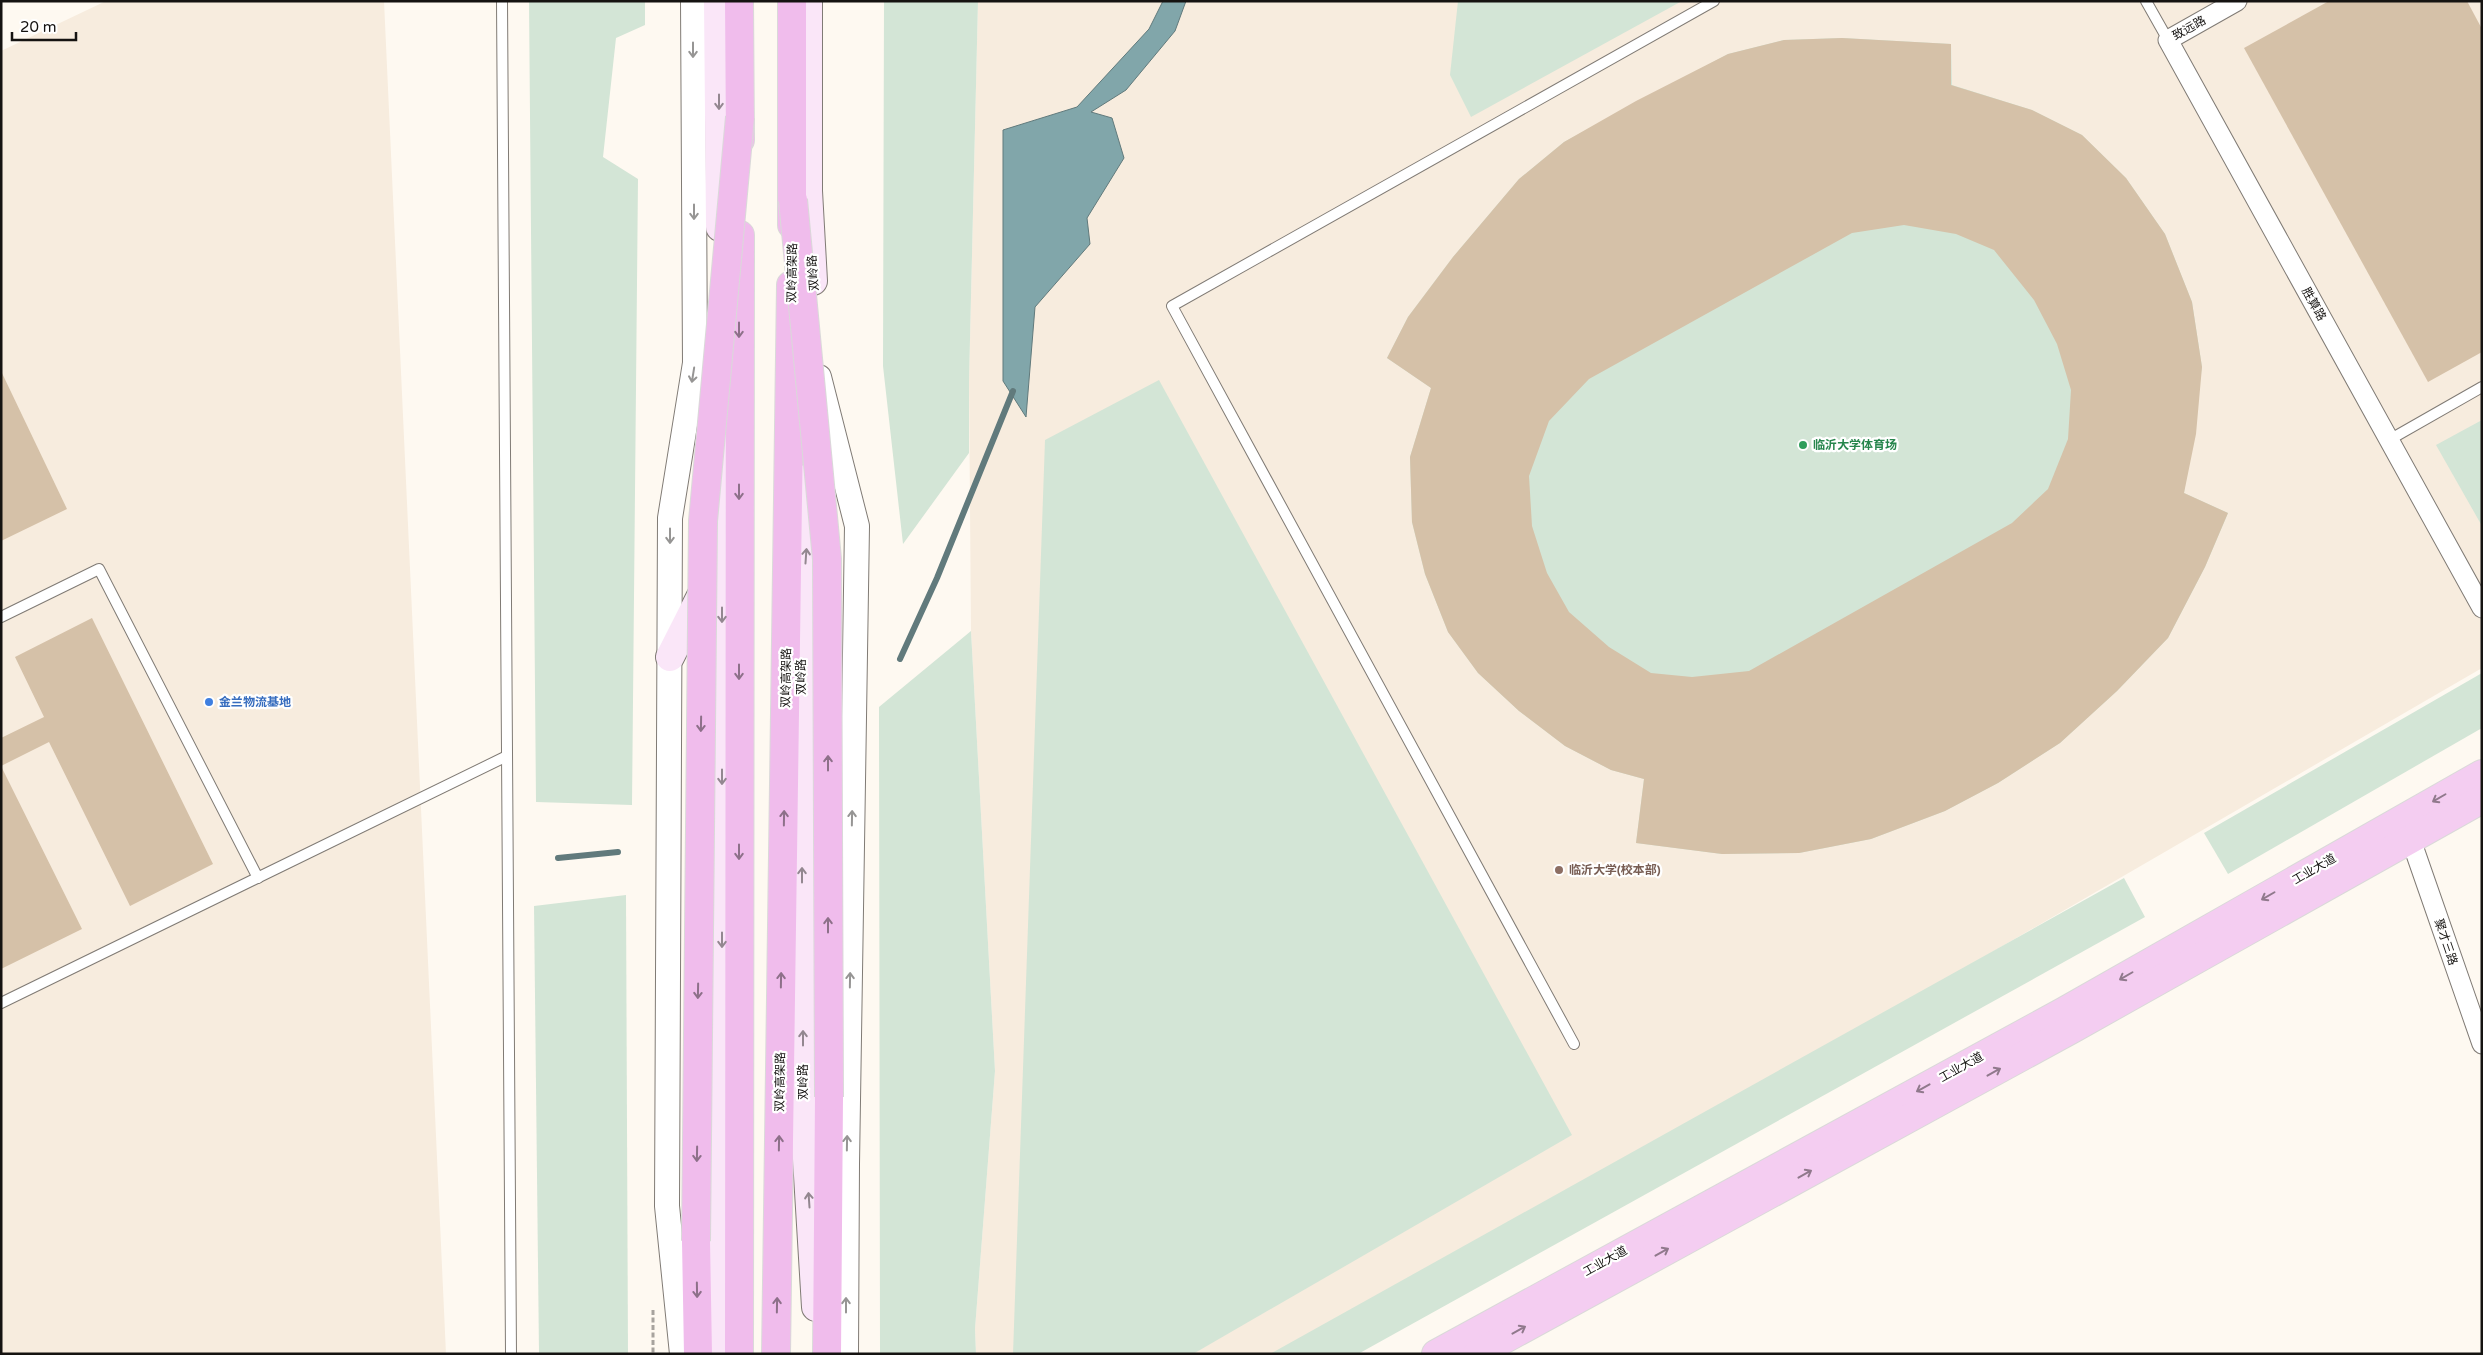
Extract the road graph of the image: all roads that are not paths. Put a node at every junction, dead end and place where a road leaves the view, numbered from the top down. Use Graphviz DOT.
graph roads {
  1 [pos="502,1"];
  2 [pos="692,1"];
  3 [pos="739,1"];
  4 [pos="792,1"];
  5 [pos="808,1"];
  6 [pos="1714,1"];
  7 [pos="2146,1"];
  8 [pos="2237,1"];
  9 [pos="717,8"];
  10 [pos="2168,40"];
  11 [pos="740,117"];
  12 [pos="793,200"];
  13 [pos="819,377"];
  14 [pos="2482,387"];
  15 [pos="2389,440"];
  16 [pos="722,556"];
  17 [pos="2482,608"];
  18 [pos="1,617"];
  19 [pos="670,657"];
  20 [pos="507,756"];
  21 [pos="2482,774"];
  22 [pos="2482,799"];
  23 [pos="2411,840"];
  24 [pos="258,878"];
  25 [pos="1,1003"];
  26 [pos="1574,1044"];
  27 [pos="2482,1044"];
  28 [pos="512,1354"];
  29 [pos="682,1354"];
  30 [pos="698,1354"];
  31 [pos="715,1354"];
  32 [pos="739,1354"];
  33 [pos="776,1354"];
  34 [pos="819,1354"];
  35 [pos="827,1354"];
  36 [pos="846,1354"];
  37 [pos="1436,1354"];
  38 [pos="1477,1354"];
  1 -- 20 [label="lane"];
  2 -- 19 [label="street, one-way"];
  3 -- 11 [label="highway"];
  4 -- 12 [label="highway, 双岭高架路"];
  5 -- 13 [label="main road, 双岭路"];
  6 -- 26 [label="lane"];
  7 -- 10 [label="lane, 胜算路"];
  8 -- 10 [label="street, 致远路"];
  9 -- 16 [label="main road, one-way"];
  10 -- 15 [label="street, 胜算路"];
  11 -- 30 [label="highway, one-way, bridge"];
  11 -- 32 [label="highway, one-way, bridge"];
  33 -- 12 [label="highway, 双岭高架路, one-way, bridge"];
  35 -- 12 [label="highway, one-way, bridge"];
  34 -- 13 [label="main road, 双岭路, one-way"];
  36 -- 13 [label="street, one-way"];
  14 -- 15 [label="lane"];
  15 -- 17 [label="street, 胜算路"];
  16 -- 19 [label="main road"];
  16 -- 31 [label="main road, one-way"];
  18 -- 24 [label="lane"];
  19 -- 29 [label="street"];
  20 -- 24 [label="lane"];
  20 -- 28 [label="lane"];
  21 -- 37 [label="main road, 工业大道, one-way"];
  22 -- 23 [label="main road, 工业大道"];
  23 -- 27 [label="street, 聚才三路"];
  38 -- 23 [label="main road, 工业大道, one-way"];
  24 -- 25 [label="lane"];
}
